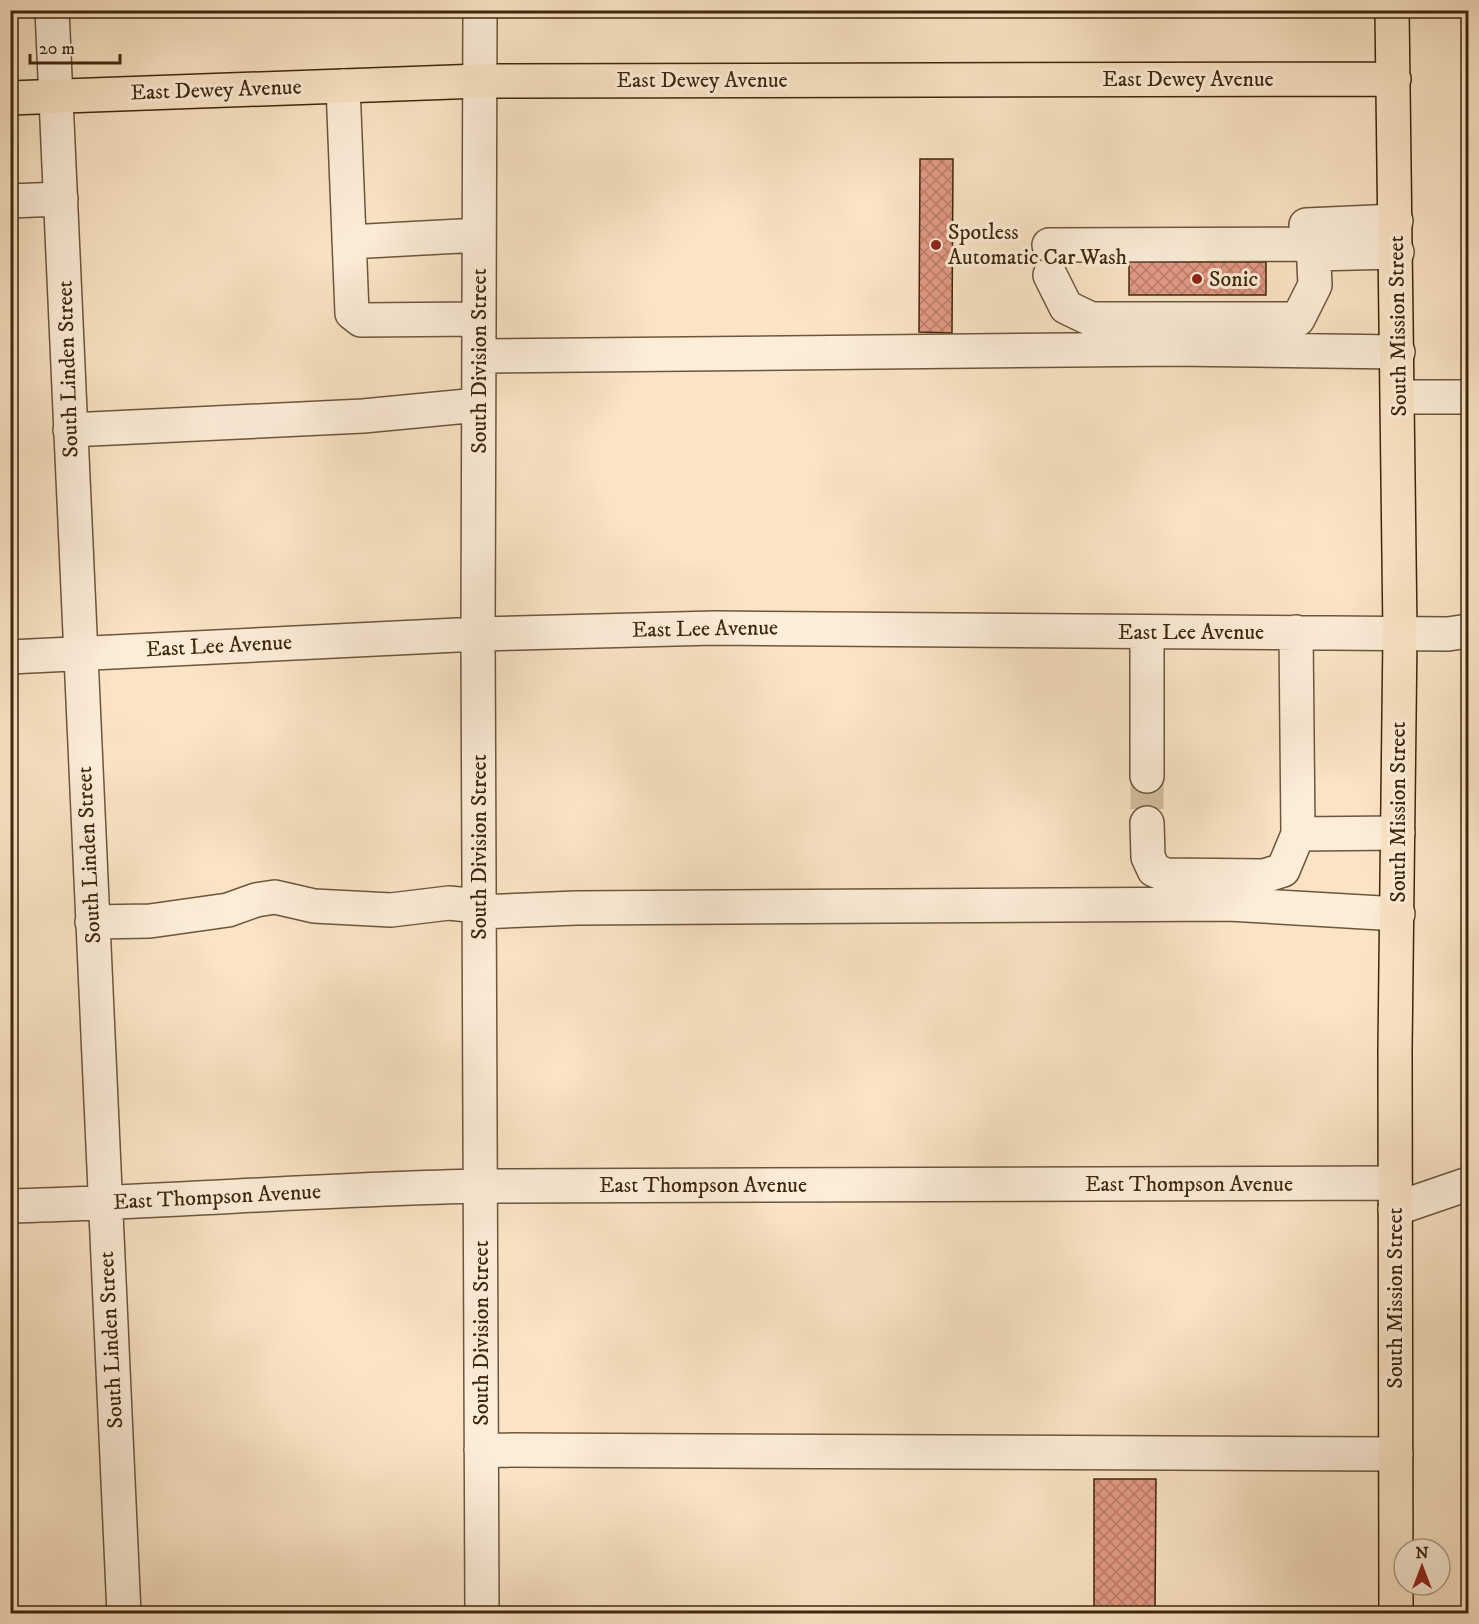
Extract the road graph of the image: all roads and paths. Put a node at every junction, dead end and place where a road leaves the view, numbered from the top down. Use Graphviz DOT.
graph roads {
  1 [pos="52,10"];
  2 [pos="480,10"];
  3 [pos="1392,10"];
  4 [pos="1394,79"];
  5 [pos="480,81"];
  6 [pos="344,86"];
  7 [pos="56,96"];
  8 [pos="10,98"];
  9 [pos="61,199"];
  10 [pos="10,201"];
  11 [pos="479,235"];
  12 [pos="1397,237"];
  13 [pos="1309,240"];
  14 [pos="349,242"];
  15 [pos="479,319"];
  16 [pos="1398,352"];
  17 [pos="479,356"];
  18 [pos="1398,397"];
  19 [pos="1468,397"];
  20 [pos="478,405"];
  21 [pos="70,430"];
  22 [pos="1147,632"];
  23 [pos="1296,632"];
  24 [pos="1468,632"];
  25 [pos="478,634"];
  26 [pos="1400,634"];
  27 [pos="80,654"];
  28 [pos="10,657"];
  29 [pos="1147,776"];
  30 [pos="1147,823"];
  31 [pos="1398,833"];
  32 [pos="1298,834"];
  33 [pos="479,909"];
  34 [pos="1398,914"];
  35 [pos="92,922"];
  36 [pos="1468,1185"];
  37 [pos="480,1186"];
  38 [pos="1395,1196"];
  39 [pos="105,1204"];
  40 [pos="10,1206"];
  41 [pos="481,1450"];
  42 [pos="1396,1454"];
  43 [pos="124,1614"];
  44 [pos="482,1614"];
  45 [pos="1396,1614"];
  1 -- 7 [label="street, South Linden Street"];
  2 -- 5 [label="street, South Division Street"];
  3 -- 4 [label="main road, South Mission Street"];
  4 -- 5 [label="main road, East Dewey Avenue"];
  4 -- 12 [label="main road, South Mission Street"];
  5 -- 6 [label="main road, East Dewey Avenue"];
  5 -- 11 [label="street, South Division Street"];
  6 -- 7 [label="main road, East Dewey Avenue"];
  6 -- 14 [label="street"];
  7 -- 8 [label="main road, East Dewey Avenue"];
  7 -- 9 [label="street, South Linden Street"];
  9 -- 10 [label="street"];
  9 -- 21 [label="street, South Linden Street"];
  11 -- 14 [label="street"];
  11 -- 15 [label="street, South Division Street"];
  12 -- 13 [label="street"];
  12 -- 16 [label="main road, South Mission Street"];
  13 -- 13 [label="street"];
  14 -- 15 [label="street"];
  15 -- 17 [label="street, South Division Street"];
  16 -- 17 [label="street"];
  16 -- 18 [label="main road, South Mission Street"];
  17 -- 20 [label="street, South Division Street"];
  18 -- 19 [label="street"];
  18 -- 26 [label="main road, South Mission Street"];
  20 -- 21 [label="street"];
  20 -- 25 [label="street, South Division Street"];
  21 -- 27 [label="street, South Linden Street"];
  22 -- 23 [label="street, East Lee Avenue"];
  22 -- 25 [label="street, East Lee Avenue"];
  22 -- 29 [label="street"];
  23 -- 26 [label="street, East Lee Avenue"];
  23 -- 32 [label="street"];
  24 -- 26 [label="street, East Lee Avenue"];
  25 -- 27 [label="street, East Lee Avenue"];
  25 -- 33 [label="street, South Division Street"];
  26 -- 31 [label="main road, South Mission Street"];
  27 -- 28 [label="street, East Lee Avenue"];
  27 -- 35 [label="street, South Linden Street"];
  30 -- 32 [label="street"];
  31 -- 32 [label="street"];
  31 -- 34 [label="main road, South Mission Street"];
  33 -- 34 [label="street"];
  33 -- 35 [label="street"];
  33 -- 37 [label="street, South Division Street"];
  34 -- 38 [label="main road, South Mission Street"];
  35 -- 39 [label="street, South Linden Street"];
  36 -- 38 [label="street, East Thompson Avenue"];
  37 -- 38 [label="street, East Thompson Avenue"];
  37 -- 39 [label="street, East Thompson Avenue"];
  37 -- 41 [label="street, South Division Street"];
  38 -- 42 [label="main road, South Mission Street"];
  39 -- 40 [label="street, East Thompson Avenue"];
  39 -- 43 [label="street, South Linden Street"];
  41 -- 42 [label="street"];
  41 -- 44 [label="street, South Division Street"];
  42 -- 45 [label="main road, South Mission Street"];
}
